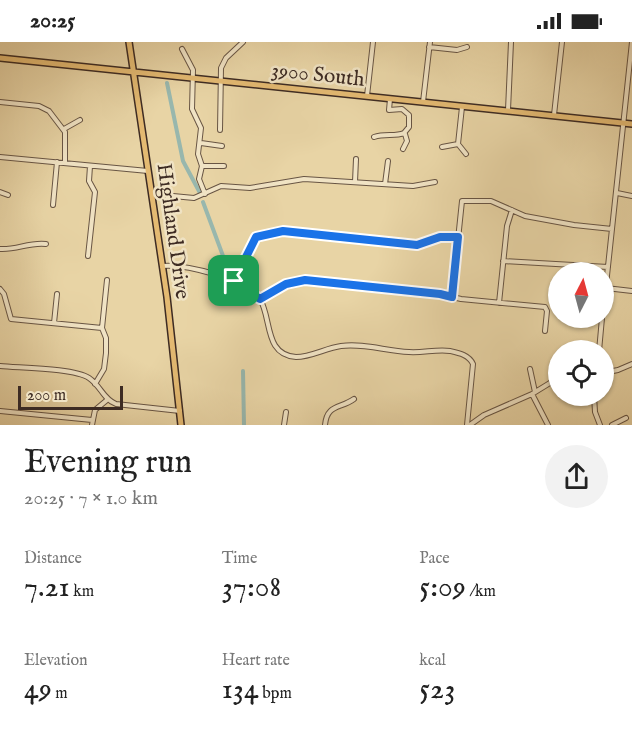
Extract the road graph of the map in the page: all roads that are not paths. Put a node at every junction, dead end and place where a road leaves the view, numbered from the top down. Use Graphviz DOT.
graph roads {
  1 [pos="129,42"];
  2 [pos="243,42"];
  3 [pos="373,42"];
  4 [pos="511,42"];
  5 [pos="562,42"];
  6 [pos="632,42"];
  7 [pos="429,45"];
  8 [pos="467,47"];
  9 [pos="182,49"];
  10 [pos="0,58"];
  11 [pos="133,71"];
  12 [pos="193,77"];
  13 [pos="219,80"];
  14 [pos="366,96"];
  15 [pos="390,98"];
  16 [pos="0,102"];
  17 [pos="423,102"];
  18 [pos="462,106"];
  19 [pos="508,111"];
  20 [pos="554,116"];
  21 [pos="80,120"];
  22 [pos="624,123"];
  23 [pos="632,124"];
  24 [pos="64,129"];
  25 [pos="220,130"];
  26 [pos="404,133"];
  27 [pos="374,137"];
  28 [pos="201,143"];
  29 [pos="458,144"];
  30 [pos="222,146"];
  31 [pos="442,147"];
  32 [pos="403,149"];
  33 [pos="466,154"];
  34 [pos="0,157"];
  35 [pos="356,159"];
  36 [pos="388,161"];
  37 [pos="57,162"];
  38 [pos="65,163"];
  39 [pos="90,166"];
  40 [pos="202,166"];
  41 [pos="224,166"];
  42 [pos="148,171"];
  43 [pos="355,182"];
  44 [pos="435,182"];
  45 [pos="385,184"];
  46 [pos="0,192"];
  47 [pos="617,193"];
  48 [pos="152,194"];
  49 [pos="205,194"];
  50 [pos="8,195"];
  51 [pos="632,196"];
  52 [pos="53,205"];
  53 [pos="512,210"];
  54 [pos="612,229"];
  55 [pos="458,237"];
  56 [pos="46,244"];
  57 [pos="0,249"];
  58 [pos="88,256"];
  59 [pos="503,261"];
  60 [pos="609,262"];
  61 [pos="548,264"];
  62 [pos="162,266"];
  63 [pos="107,280"];
  64 [pos="234,281"];
  65 [pos="0,289"];
  66 [pos="614,289"];
  67 [pos="632,291"];
  68 [pos="57,294"];
  69 [pos="452,297"];
  70 [pos="260,299"];
  71 [pos="499,303"];
  72 [pos="54,323"];
  73 [pos="102,328"];
  74 [pos="545,331"];
  75 [pos="632,364"];
  76 [pos="0,366"];
  77 [pos="530,369"];
  78 [pos="614,371"];
  79 [pos="95,384"];
  80 [pos="548,384"];
  81 [pos="534,393"];
  82 [pos="354,399"];
  83 [pos="107,400"];
  84 [pos="595,406"];
  85 [pos="0,411"];
  86 [pos="180,411"];
  87 [pos="286,412"];
  88 [pos="626,418"];
  89 [pos="92,422"];
  90 [pos="181,425"];
  91 [pos="284,425"];
  92 [pos="325,425"];
  93 [pos="469,425"];
  94 [pos="548,425"];
  95 [pos="600,425"];
  96 [pos="612,425"];
  1 -- 11 [label="main road, Highland Drive"];
  2 -- 13 [label="street"];
  3 -- 14 [label="street"];
  4 -- 19 [label="street"];
  5 -- 20 [label="street"];
  6 -- 22 [label="street"];
  7 -- 8 [label="street"];
  7 -- 17 [label="street"];
  9 -- 12 [label="street"];
  10 -- 11 [label="main road, 3900 South"];
  11 -- 12 [label="main road, 3900 South"];
  11 -- 42 [label="main road, Highland Drive"];
  12 -- 13 [label="main road, 3900 South"];
  12 -- 28 [label="street"];
  13 -- 14 [label="main road, 3900 South"];
  13 -- 25 [label="street"];
  14 -- 15 [label="main road, 3900 South"];
  15 -- 17 [label="main road, 3900 South"];
  15 -- 26 [label="street"];
  16 -- 24 [label="street"];
  17 -- 18 [label="main road, 3900 South"];
  18 -- 19 [label="main road, 3900 South"];
  18 -- 29 [label="street"];
  19 -- 20 [label="main road, 3900 South"];
  20 -- 22 [label="main road, 3900 South"];
  21 -- 24 [label="street"];
  22 -- 23 [label="main road, 3900 South"];
  22 -- 47 [label="street"];
  24 -- 38 [label="street"];
  26 -- 27 [label="street"];
  26 -- 32 [label="street"];
  28 -- 30 [label="street"];
  28 -- 40 [label="street"];
  29 -- 31 [label="street"];
  29 -- 33 [label="street"];
  34 -- 37 [label="street"];
  35 -- 43 [label="street"];
  36 -- 45 [label="street"];
  37 -- 38 [label="street"];
  37 -- 52 [label="street"];
  38 -- 39 [label="street"];
  39 -- 42 [label="street"];
  39 -- 58 [label="street"];
  40 -- 41 [label="street"];
  40 -- 49 [label="street"];
  42 -- 48 [label="main road, Highland Drive"];
  43 -- 45 [label="street"];
  43 -- 49 [label="street"];
  44 -- 45 [label="street"];
  46 -- 50 [label="street"];
  47 -- 51 [label="street"];
  47 -- 54 [label="street"];
  48 -- 49 [label="street"];
  48 -- 62 [label="main road, Highland Drive"];
  53 -- 54 [label="street"];
  53 -- 55 [label="street"];
  53 -- 59 [label="street"];
  54 -- 60 [label="street"];
  55 -- 64 [label="street"];
  55 -- 69 [label="street"];
  56 -- 57 [label="street"];
  59 -- 61 [label="street"];
  59 -- 71 [label="street"];
  62 -- 64 [label="street"];
  62 -- 86 [label="main road, Highland Drive"];
  63 -- 73 [label="street"];
  64 -- 70 [label="street"];
  65 -- 72 [label="street"];
  66 -- 67 [label="street"];
  68 -- 72 [label="street"];
  69 -- 70 [label="street"];
  69 -- 71 [label="street"];
  70 -- 93 [label="street"];
  71 -- 74 [label="street"];
  72 -- 73 [label="street"];
  73 -- 79 [label="street"];
  75 -- 78 [label="street"];
  76 -- 79 [label="street"];
  77 -- 81 [label="street"];
  79 -- 83 [label="street"];
  80 -- 81 [label="street"];
  81 -- 93 [label="street"];
  81 -- 94 [label="street"];
  82 -- 92 [label="street"];
  83 -- 86 [label="street"];
  83 -- 89 [label="street"];
  84 -- 95 [label="street"];
  85 -- 89 [label="street"];
  86 -- 90 [label="main road, Highland Drive"];
  87 -- 91 [label="street"];
  88 -- 96 [label="street"];
}
